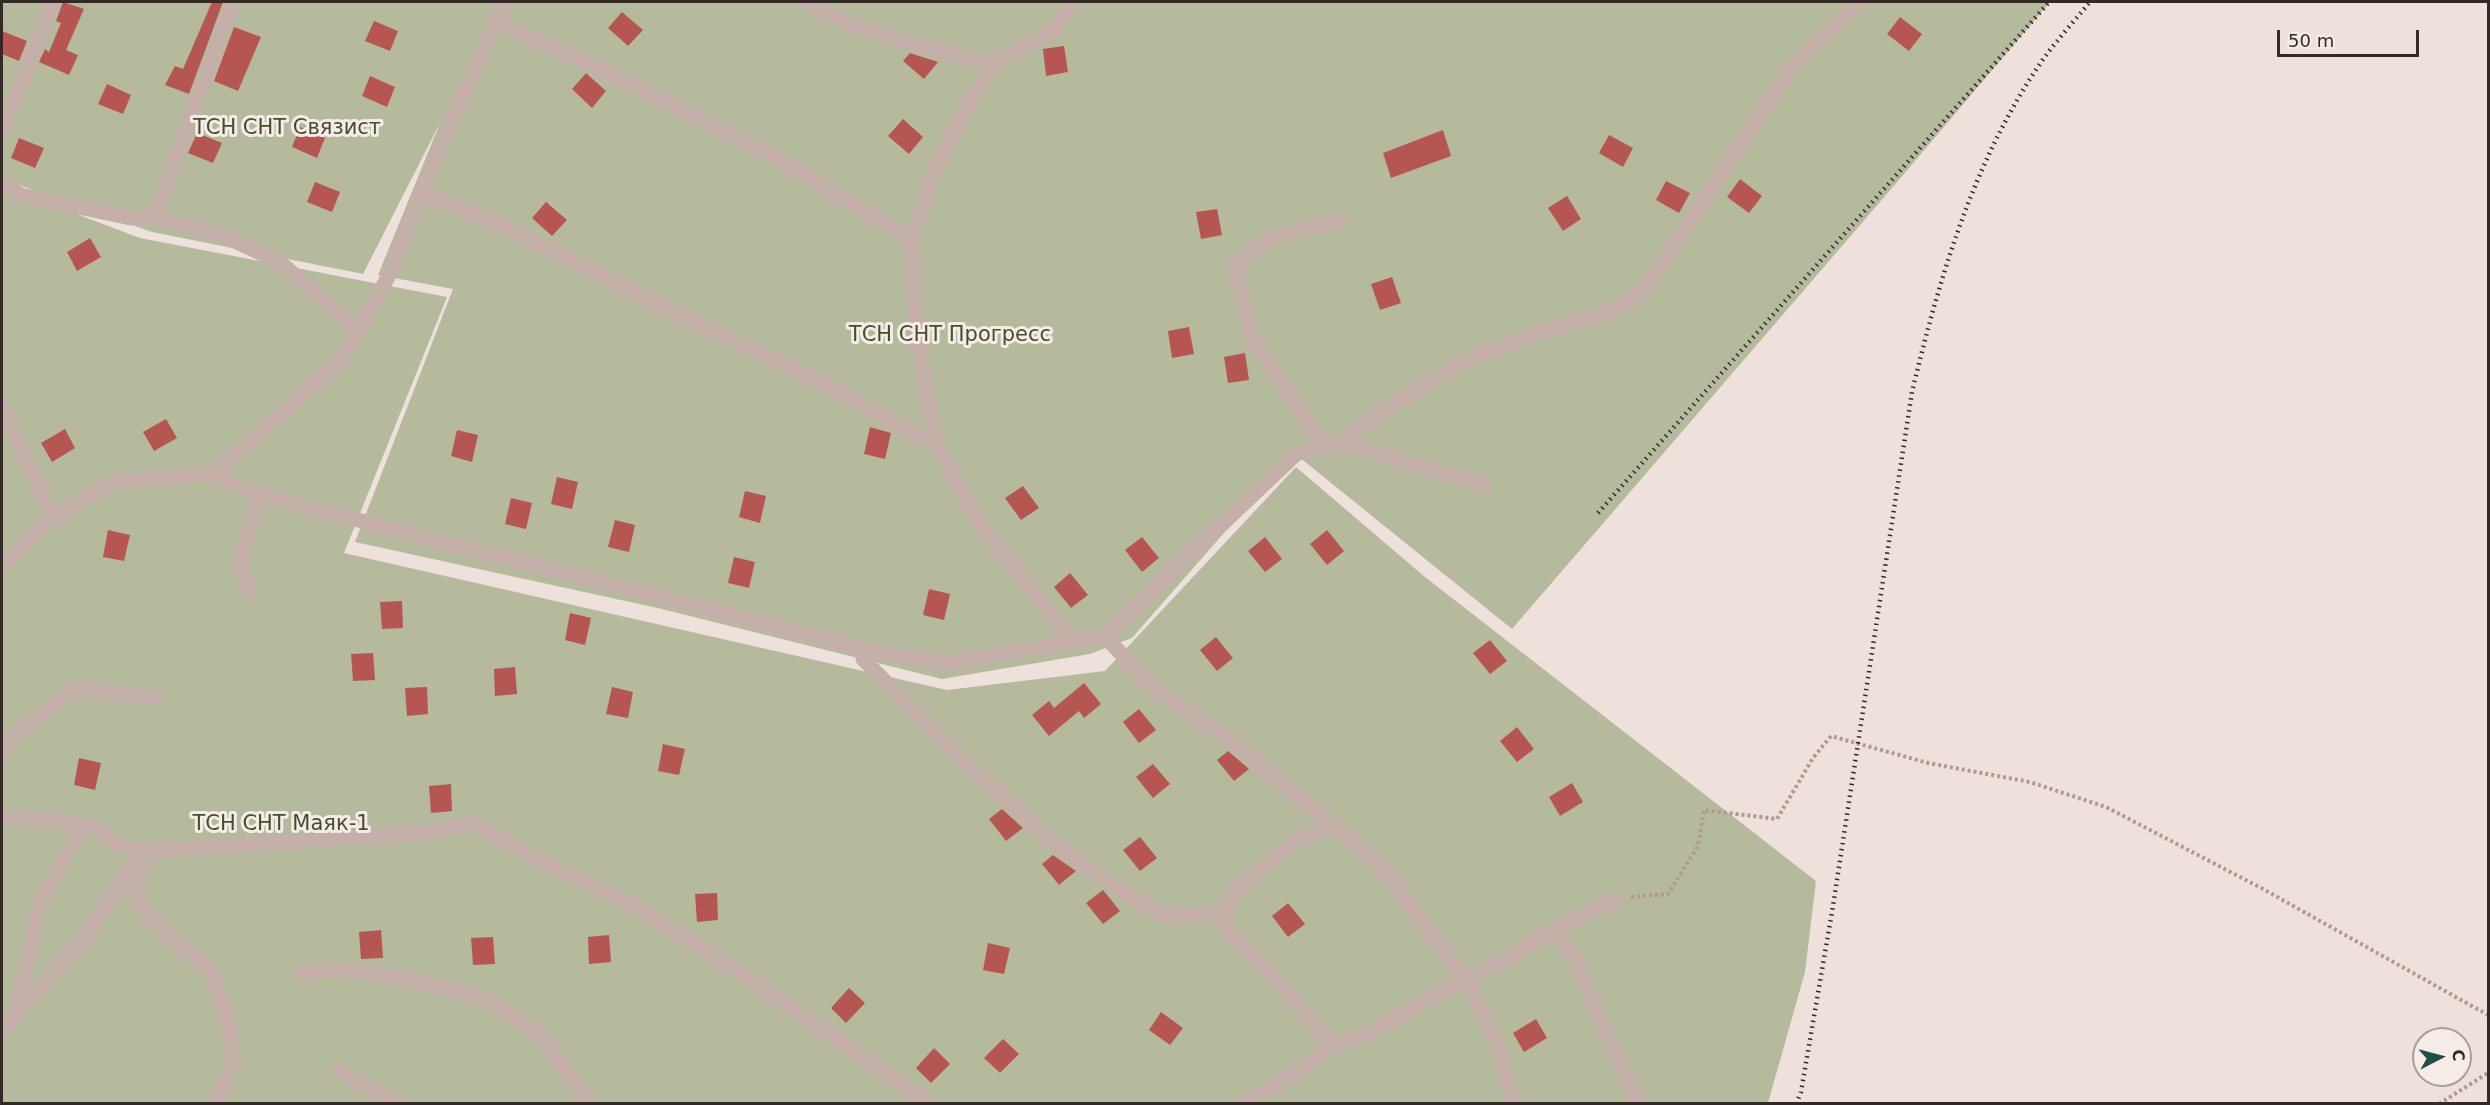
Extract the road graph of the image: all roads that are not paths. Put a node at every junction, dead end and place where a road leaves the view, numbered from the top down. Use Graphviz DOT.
graph roads {
  1 [pos="53,2"];
  2 [pos="233,2"];
  3 [pos="505,2"];
  4 [pos="807,2"];
  5 [pos="1071,2"];
  6 [pos="1859,2"];
  7 [pos="497,22"];
  8 [pos="995,63"];
  9 [pos="2,130"];
  10 [pos="2,183"];
  11 [pos="421,191"];
  12 [pos="154,217"];
  13 [pos="1340,221"];
  14 [pos="912,240"];
  15 [pos="357,331"];
  16 [pos="2,407"];
  17 [pos="1340,442"];
  18 [pos="937,447"];
  19 [pos="1324,447"];
  20 [pos="213,474"];
  21 [pos="1484,485"];
  22 [pos="260,495"];
  23 [pos="53,519"];
  24 [pos="2,565"];
  25 [pos="249,590"];
  26 [pos="1104,636"];
  27 [pos="1073,642"];
  28 [pos="864,649"];
  29 [pos="155,697"];
  30 [pos="2,752"];
  31 [pos="2,818"];
  32 [pos="83,824"];
  33 [pos="1335,827"];
  34 [pos="146,850"];
  35 [pos="1615,898"];
  36 [pos="1223,915"];
  37 [pos="1554,930"];
  38 [pos="302,973"];
  39 [pos="1465,979"];
  40 [pos="14,1015"];
  41 [pos="2,1030"];
  42 [pos="1333,1046"];
  43 [pos="339,1071"];
  44 [pos="215,1104"];
  45 [pos="398,1104"];
  46 [pos="591,1104"];
  47 [pos="930,1104"];
  48 [pos="1241,1104"];
  49 [pos="1513,1104"];
  50 [pos="1638,1104"];
  1 -- 9 [label="street"];
  2 -- 12 [label="street"];
  3 -- 7 [label="street"];
  4 -- 8 [label="street"];
  5 -- 8 [label="street"];
  6 -- 17 [label="street"];
  7 -- 11 [label="street"];
  7 -- 14 [label="street"];
  8 -- 14 [label="street"];
  10 -- 12 [label="street"];
  11 -- 15 [label="street"];
  11 -- 18 [label="street"];
  12 -- 15 [label="street"];
  13 -- 19 [label="street"];
  14 -- 18 [label="street"];
  15 -- 20 [label="street"];
  16 -- 23 [label="street"];
  17 -- 19 [label="street"];
  17 -- 21 [label="street"];
  18 -- 27 [label="street"];
  19 -- 26 [label="street"];
  20 -- 22 [label="street"];
  20 -- 23 [label="street"];
  22 -- 25 [label="street"];
  22 -- 28 [label="street"];
  23 -- 24 [label="street"];
  26 -- 27 [label="street"];
  26 -- 33 [label="street"];
  27 -- 28 [label="street"];
  28 -- 36 [label="street"];
  29 -- 30 [label="street"];
  31 -- 32 [label="street"];
  32 -- 34 [label="street"];
  32 -- 40 [label="street"];
  33 -- 36 [label="street"];
  33 -- 39 [label="street"];
  34 -- 40 [label="street"];
  34 -- 44 [label="street"];
  34 -- 47 [label="street"];
  35 -- 37 [label="street"];
  36 -- 42 [label="street"];
  37 -- 39 [label="street"];
  37 -- 50 [label="street"];
  38 -- 46 [label="street"];
  39 -- 42 [label="street"];
  39 -- 49 [label="street"];
  40 -- 41 [label="street"];
  42 -- 48 [label="street"];
  43 -- 45 [label="street"];
}
